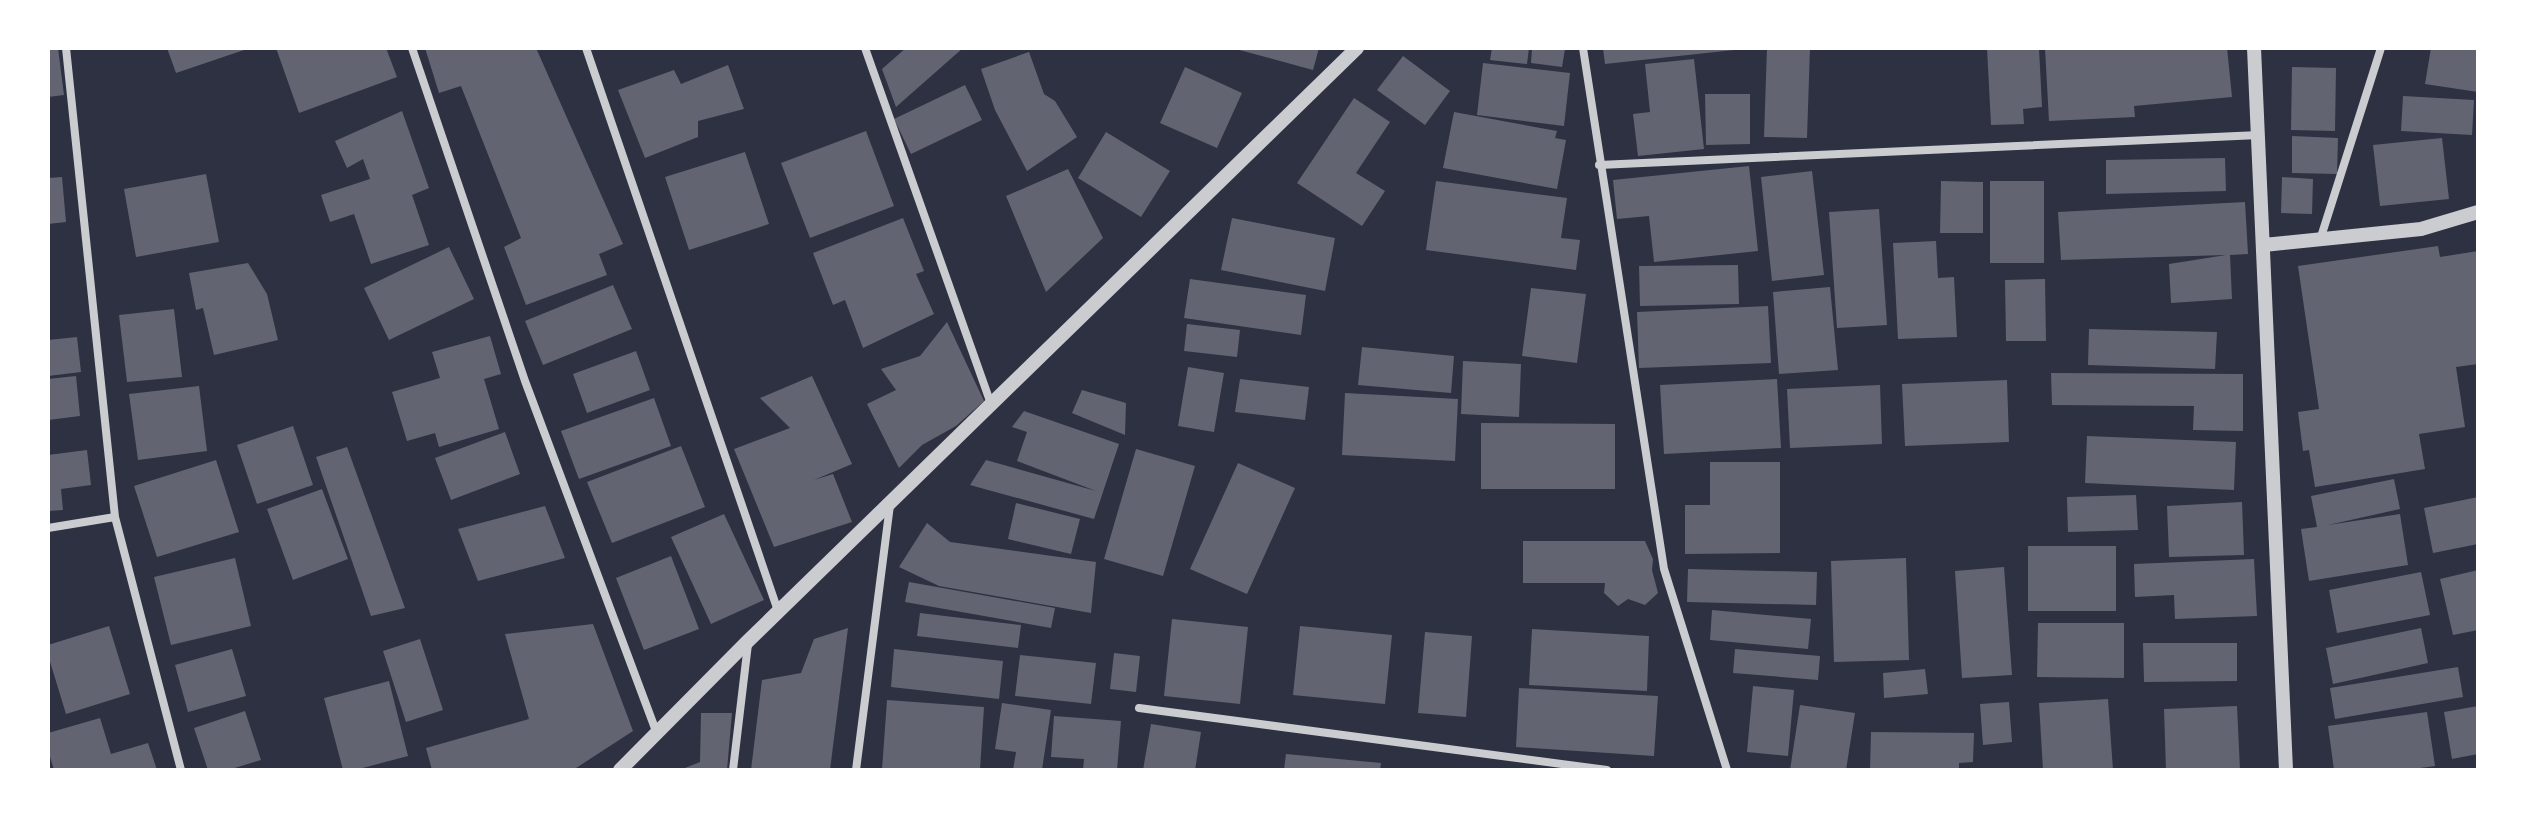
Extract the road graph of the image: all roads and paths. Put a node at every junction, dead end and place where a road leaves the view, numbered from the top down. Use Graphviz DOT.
graph roads {
  1 [pos="66,48"];
  2 [pos="412,48"];
  3 [pos="586,48"];
  4 [pos="865,48"];
  5 [pos="1357,48"];
  6 [pos="1583,48"];
  7 [pos="2254,48"];
  8 [pos="2381,48"];
  9 [pos="2259,135"];
  10 [pos="1599,165"];
  11 [pos="2478,212"];
  12 [pos="2319,240"];
  13 [pos="2264,245"];
  14 [pos="991,405"];
  15 [pos="890,504"];
  16 [pos="115,517"];
  17 [pos="48,528"];
  18 [pos="778,612"];
  19 [pos="748,641"];
  20 [pos="1139,708"];
  21 [pos="656,731"];
  22 [pos="181,770"];
  23 [pos="620,770"];
  24 [pos="733,770"];
  25 [pos="856,770"];
  26 [pos="1607,770"];
  27 [pos="1727,770"];
  28 [pos="2286,770"];
  1 -- 16 [label="street"];
  2 -- 21 [label="street"];
  3 -- 18 [label="street"];
  4 -- 14 [label="street"];
  5 -- 14 [label="street"];
  6 -- 10 [label="street"];
  7 -- 9 [label="street"];
  8 -- 12 [label="street"];
  9 -- 10 [label="street"];
  9 -- 13 [label="street"];
  10 -- 27 [label="street"];
  11 -- 12 [label="street"];
  12 -- 13 [label="street"];
  13 -- 28 [label="street"];
  14 -- 15 [label="street"];
  15 -- 18 [label="street"];
  15 -- 25 [label="street"];
  16 -- 17 [label="street"];
  16 -- 22 [label="street"];
  18 -- 19 [label="street"];
  19 -- 21 [label="street"];
  19 -- 24 [label="street"];
  20 -- 26 [label="street"];
  21 -- 23 [label="street"];
}
